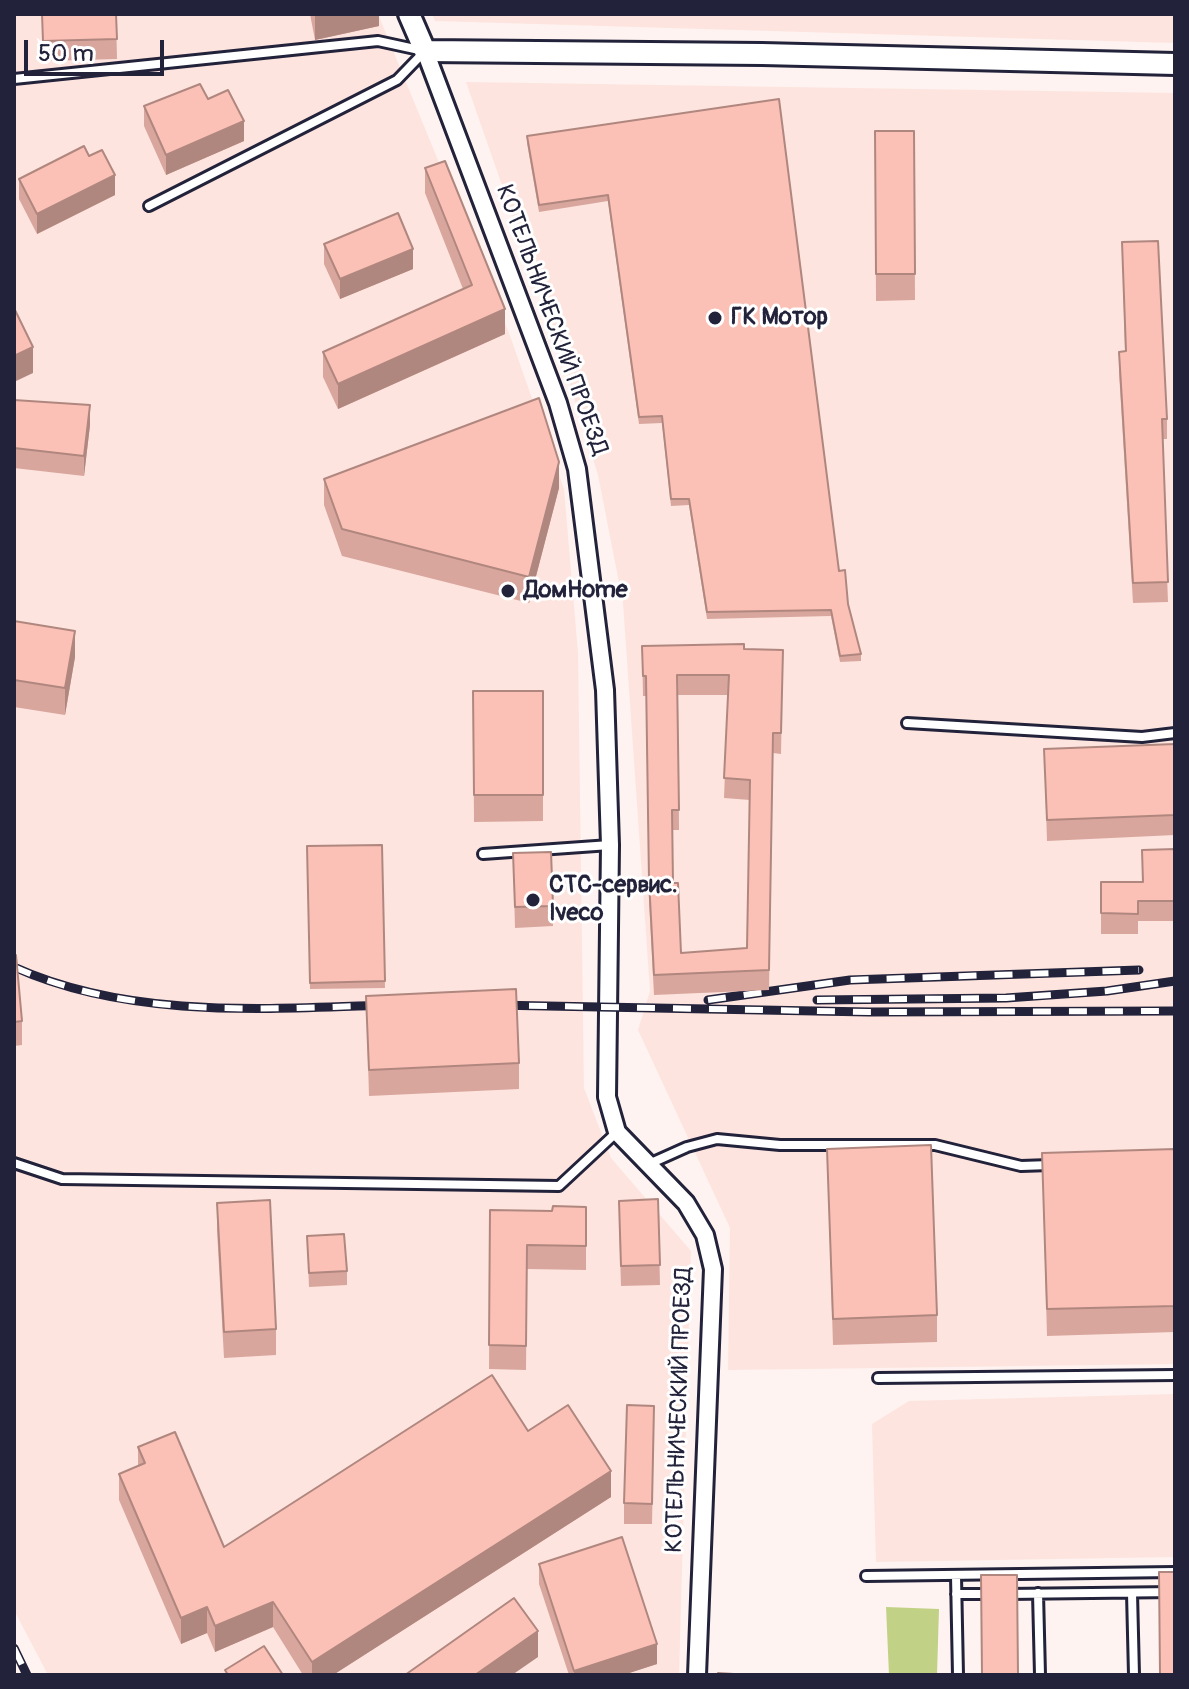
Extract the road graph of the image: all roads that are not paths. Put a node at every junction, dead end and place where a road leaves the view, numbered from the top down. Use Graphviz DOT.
graph roads {
  1 [pos="409,14"];
  2 [pos="425,51"];
  3 [pos="1175,64"];
  4 [pos="14,79"];
  5 [pos="149,206"];
  6 [pos="907,723"];
  7 [pos="1175,733"];
  8 [pos="610,845"];
  9 [pos="483,854"];
  10 [pos="617,1132"];
  11 [pos="14,1163"];
  12 [pos="649,1164"];
  13 [pos="1065,1164"];
  14 [pos="1175,1375"];
  15 [pos="878,1378"];
  16 [pos="1175,1572"];
  17 [pos="866,1576"];
  18 [pos="956,1576"];
  19 [pos="1175,1592"];
  20 [pos="1038,1593"];
  21 [pos="1132,1593"];
  22 [pos="956,1594"];
  23 [pos="697,1675"];
  24 [pos="958,1675"];
  25 [pos="1040,1675"];
  26 [pos="1134,1675"];
  1 -- 2 [label="street, КОТЕЛЬНИЧЕСКИЙ ПРОЕЗД"];
  2 -- 3 [label="street"];
  2 -- 4 [label="lane"];
  2 -- 5 [label="lane"];
  2 -- 8 [label="street, КОТЕЛЬНИЧЕСКИЙ ПРОЕЗД"];
  6 -- 7 [label="lane"];
  8 -- 9 [label="lane"];
  8 -- 10 [label="street, КОТЕЛЬНИЧЕСКИЙ ПРОЕЗД"];
  10 -- 11 [label="lane"];
  10 -- 12 [label="street, КОТЕЛЬНИЧЕСКИЙ ПРОЕЗД"];
  12 -- 13 [label="lane"];
  12 -- 23 [label="street, КОТЕЛЬНИЧЕСКИЙ ПРОЕЗД"];
  14 -- 15 [label="lane"];
  16 -- 18 [label="lane"];
  17 -- 18 [label="lane"];
  18 -- 22 [label="lane"];
  19 -- 21 [label="lane"];
  20 -- 21 [label="lane"];
  20 -- 22 [label="lane"];
  20 -- 25 [label="lane"];
  21 -- 26 [label="lane"];
  22 -- 24 [label="lane"];
}
